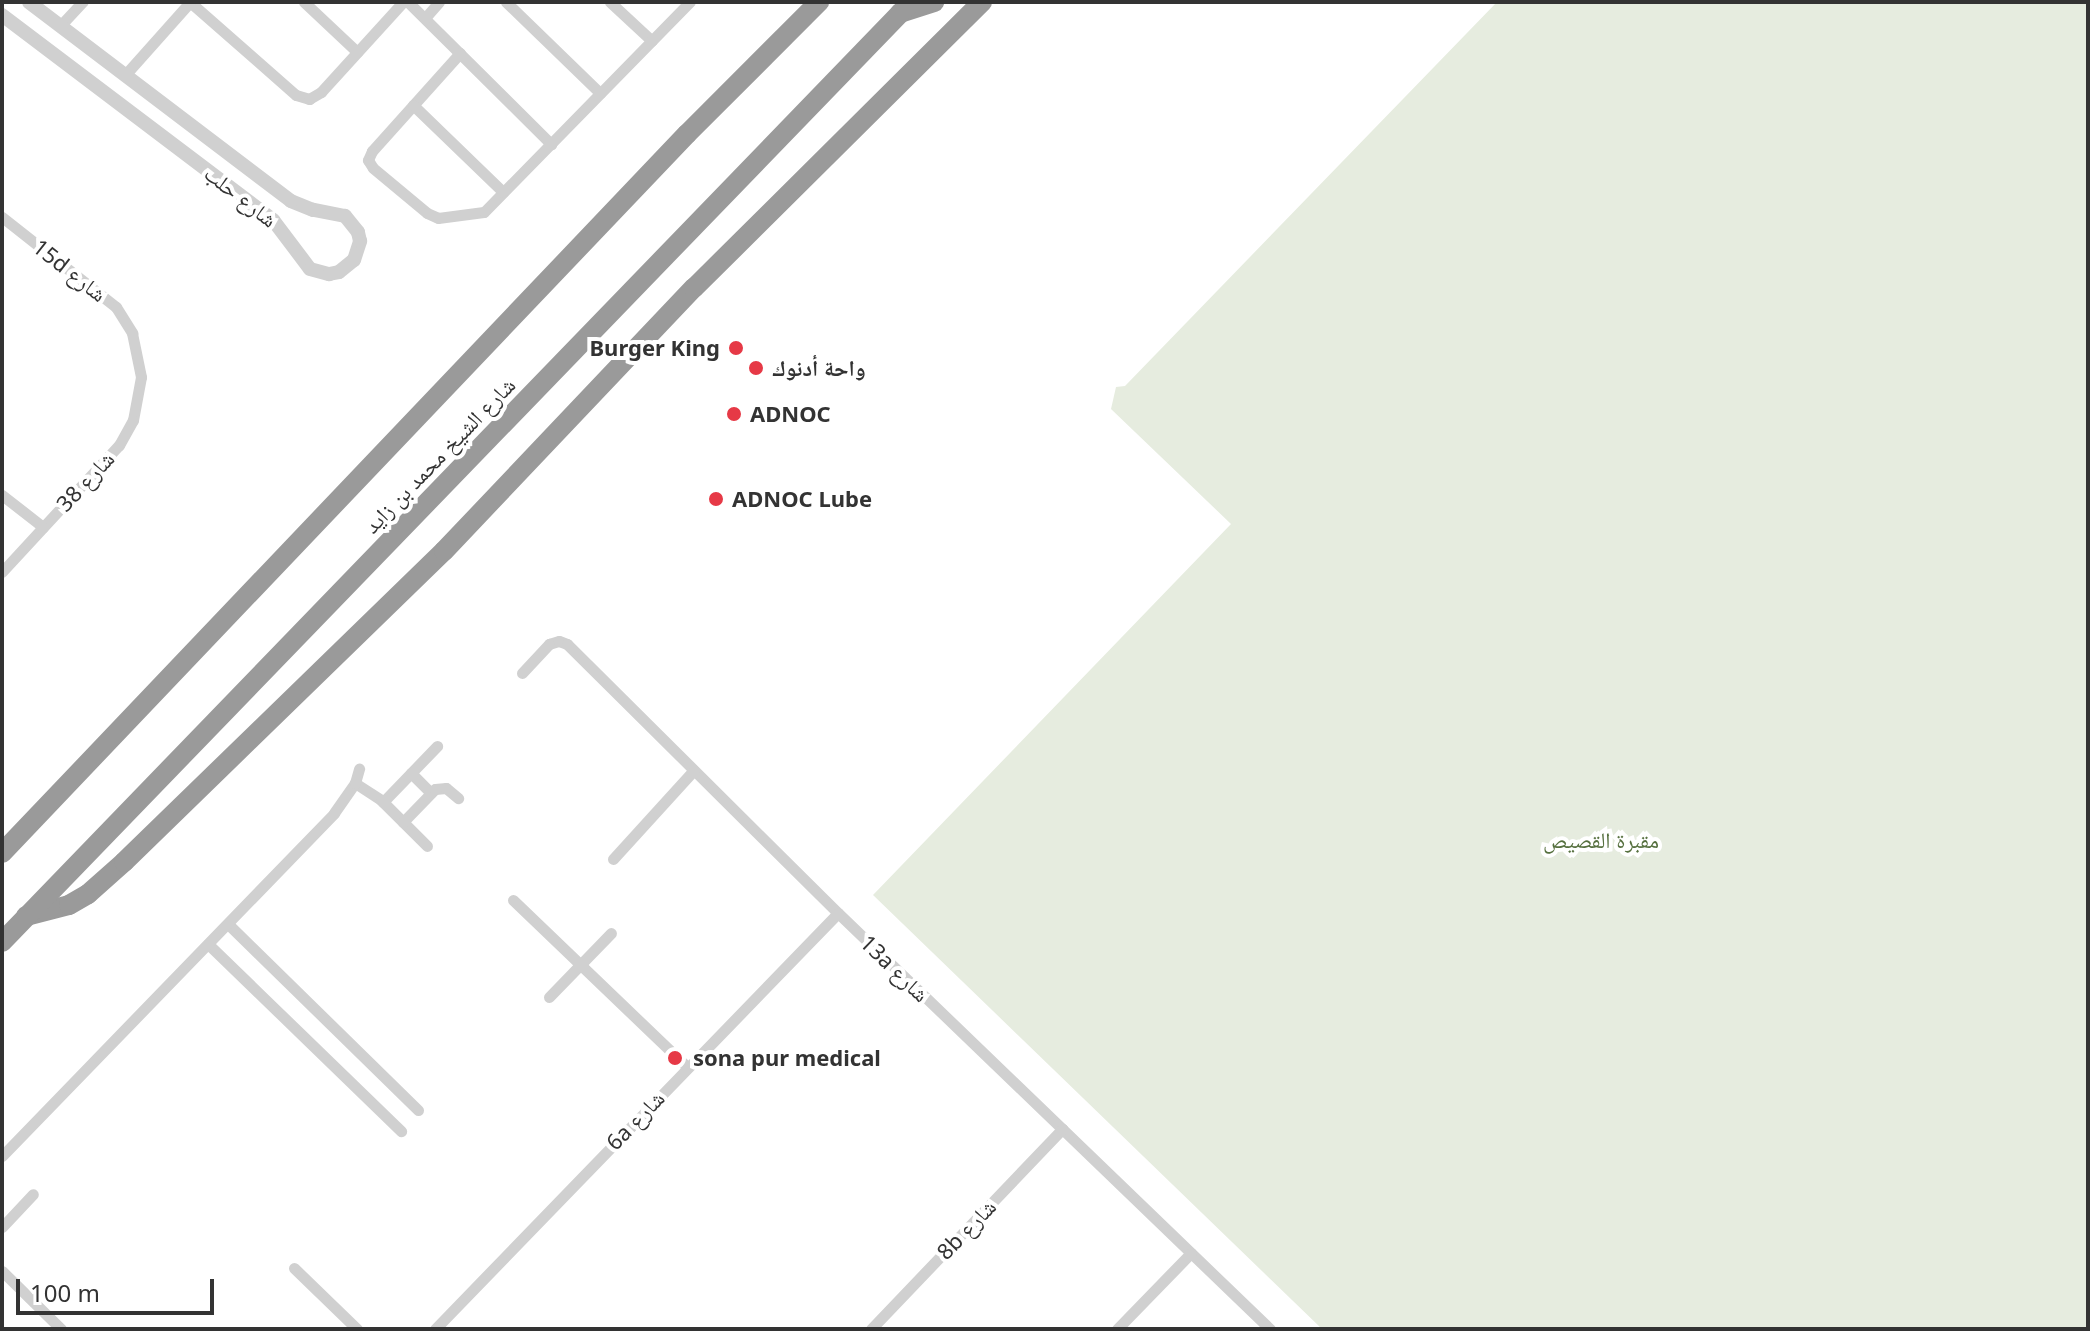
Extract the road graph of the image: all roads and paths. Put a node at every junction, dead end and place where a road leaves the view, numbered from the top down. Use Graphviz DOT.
graph roads {
  1 [pos="29,2"];
  2 [pos="82,2"];
  3 [pos="190,2"];
  4 [pos="304,2"];
  5 [pos="405,2"];
  6 [pos="439,2"];
  7 [pos="506,2"];
  8 [pos="610,2"];
  9 [pos="690,2"];
  10 [pos="819,2"];
  11 [pos="934,2"];
  12 [pos="982,2"];
  13 [pos="906,8"];
  14 [pos="2,15"];
  15 [pos="425,18"];
  16 [pos="60,26"];
  17 [pos="652,41"];
  18 [pos="357,52"];
  19 [pos="460,53"];
  20 [pos="125,75"];
  21 [pos="600,93"];
  22 [pos="413,105"];
  23 [pos="551,144"];
  24 [pos="503,192"];
  25 [pos="2,217"];
  26 [pos="141,377"];
  27 [pos="2,495"];
  28 [pos="43,527"];
  29 [pos="2,572"];
  30 [pos="522,673"];
  31 [pos="437,746"];
  32 [pos="359,769"];
  33 [pos="694,770"];
  34 [pos="411,773"];
  35 [pos="355,783"];
  36 [pos="431,793"];
  37 [pos="458,798"];
  38 [pos="383,802"];
  39 [pos="403,822"];
  40 [pos="427,846"];
  41 [pos="2,853"];
  42 [pos="613,859"];
  43 [pos="513,900"];
  44 [pos="838,913"];
  45 [pos="26,916"];
  46 [pos="228,924"];
  47 [pos="611,933"];
  48 [pos="2,942"];
  49 [pos="208,944"];
  50 [pos="581,965"];
  51 [pos="549,997"];
  52 [pos="687,1067"];
  53 [pos="418,1110"];
  54 [pos="1062,1129"];
  55 [pos="401,1131"];
  56 [pos="2,1156"];
  57 [pos="33,1194"];
  58 [pos="2,1227"];
  59 [pos="1191,1253"];
  60 [pos="294,1268"];
  61 [pos="2,1271"];
  62 [pos="61,1329"];
  63 [pos="357,1329"];
  64 [pos="435,1329"];
  65 [pos="871,1329"];
  66 [pos="1117,1329"];
  67 [pos="1270,1329"];
  1 -- 16 [label="street, شارع حلب"];
  2 -- 16 [label="street"];
  3 -- 18 [label="street"];
  3 -- 20 [label="street"];
  4 -- 18 [label="street"];
  5 -- 15 [label="street"];
  5 -- 18 [label="street"];
  6 -- 15 [label="street"];
  7 -- 21 [label="street"];
  8 -- 17 [label="street"];
  9 -- 17 [label="street"];
  10 -- 41 [label="highway, شارع الشيخ محمد بن زايد"];
  11 -- 13 [label="highway"];
  12 -- 45 [label="highway"];
  13 -- 45 [label="highway, شارع الشيخ محمد بن زايد"];
  14 -- 20 [label="street, شارع حلب"];
  15 -- 19 [label="street"];
  16 -- 20 [label="street, شارع حلب"];
  17 -- 21 [label="street"];
  19 -- 22 [label="street"];
  19 -- 23 [label="street"];
  21 -- 23 [label="street"];
  22 -- 24 [label="street"];
  22 -- 24 [label="street"];
  23 -- 24 [label="street"];
  25 -- 26 [label="street, 15d شارع"];
  26 -- 28 [label="street, شارع 38"];
  27 -- 28 [label="street"];
  28 -- 29 [label="street, شارع 38"];
  30 -- 33 [label="street, 13a شارع"];
  31 -- 34 [label="street"];
  32 -- 35 [label="street"];
  33 -- 42 [label="street"];
  33 -- 44 [label="street, 13a شارع"];
  34 -- 36 [label="street"];
  34 -- 38 [label="street"];
  35 -- 38 [label="street"];
  35 -- 46 [label="street"];
  36 -- 37 [label="street"];
  36 -- 39 [label="street"];
  38 -- 39 [label="street"];
  39 -- 40 [label="street"];
  43 -- 50 [label="street"];
  44 -- 52 [label="street, 6a شارع"];
  44 -- 54 [label="street, 13a شارع"];
  45 -- 48 [label="highway, شارع الشيخ محمد بن زايد"];
  46 -- 49 [label="street"];
  46 -- 53 [label="street"];
  47 -- 50 [label="street"];
  49 -- 55 [label="street"];
  49 -- 56 [label="street"];
  50 -- 51 [label="street"];
  50 -- 52 [label="street"];
  52 -- 64 [label="street, 6a شارع"];
  54 -- 59 [label="street, 13a شارع"];
  54 -- 65 [label="street, 8b شارع"];
  57 -- 58 [label="street"];
  59 -- 66 [label="street"];
  59 -- 67 [label="street, 13a شارع"];
  60 -- 63 [label="street"];
  61 -- 62 [label="street"];
}
